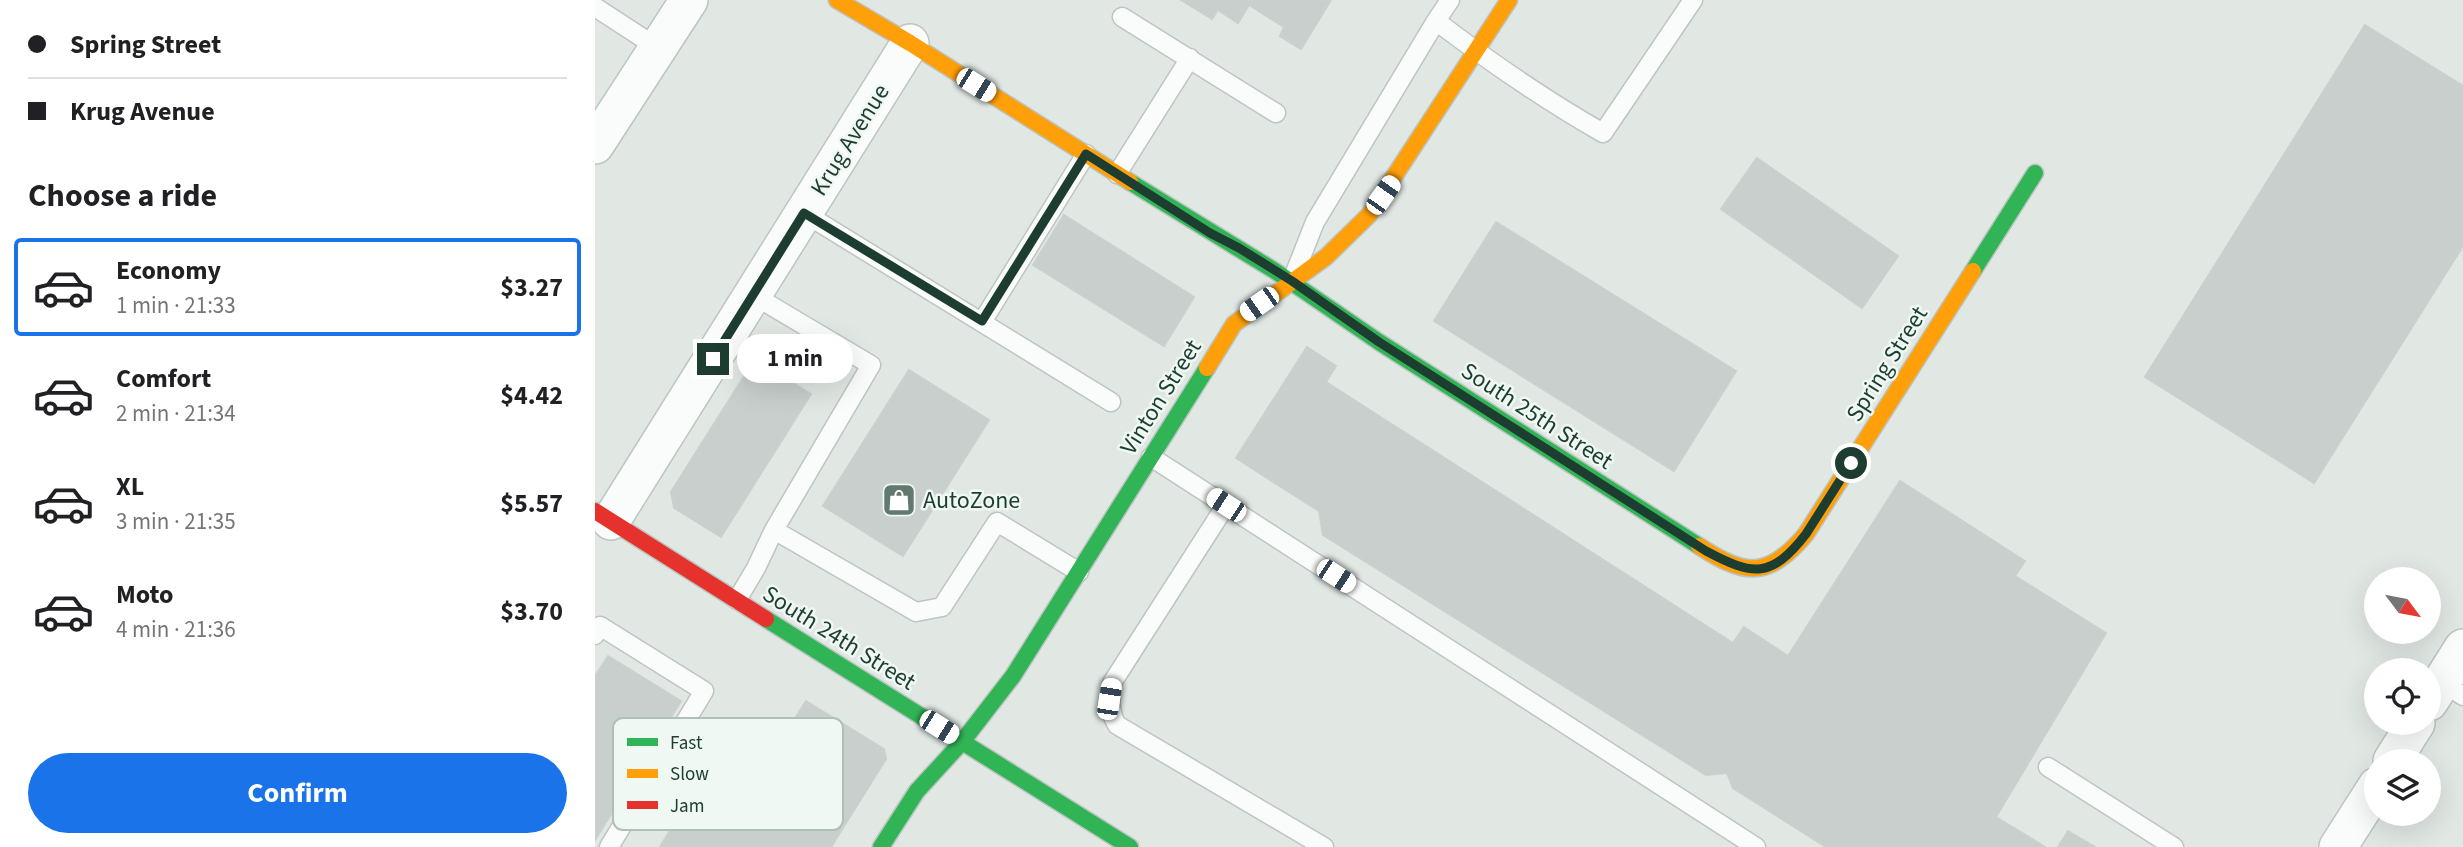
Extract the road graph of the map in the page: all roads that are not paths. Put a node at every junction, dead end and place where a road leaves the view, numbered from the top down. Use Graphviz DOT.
graph roads {
  1 [pos="689,0"];
  2 [pos="837,0"];
  3 [pos="1450,0"];
  4 [pos="1509,0"];
  5 [pos="1693,0"];
  6 [pos="595,7"];
  7 [pos="1122,17"];
  8 [pos="1436,21"];
  9 [pos="910,43"];
  10 [pos="658,48"];
  11 [pos="1476,51"];
  12 [pos="1190,58"];
  13 [pos="1276,113"];
  14 [pos="595,145"];
  15 [pos="1086,154"];
  16 [pos="2035,173"];
  17 [pos="1118,174"];
  18 [pos="804,213"];
  19 [pos="1292,281"];
  20 [pos="753,295"];
  21 [pos="982,321"];
  22 [pos="1111,402"];
  23 [pos="1151,457"];
  24 [pos="1226,505"];
  25 [pos="603,516"];
  26 [pos="774,530"];
  27 [pos="1766,568"];
  28 [pos="1079,572"];
  29 [pos="737,600"];
  30 [pos="595,635"];
  31 [pos="2463,648"];
  32 [pos="2444,694"];
  33 [pos="688,718"];
  34 [pos="963,742"];
  35 [pos="2048,767"];
  36 [pos="2364,806"];
  37 [pos="619,830"];
  38 [pos="609,847"];
  39 [pos="881,847"];
  40 [pos="1130,847"];
  41 [pos="1324,847"];
  42 [pos="1756,847"];
  43 [pos="2174,847"];
  44 [pos="2338,847"];
  1 -- 10 [label="street"];
  2 -- 9 [label="street, South 25th Street"];
  3 -- 8 [label="lane"];
  4 -- 11 [label="street, Vinton Street"];
  5 -- 11 [label="lane"];
  6 -- 10 [label="lane"];
  7 -- 12 [label="lane"];
  8 -- 11 [label="lane"];
  8 -- 19 [label="lane"];
  9 -- 15 [label="street, South 25th Street"];
  9 -- 18 [label="street, Krug Avenue"];
  10 -- 14 [label="street"];
  11 -- 19 [label="street, Vinton Street"];
  12 -- 13 [label="lane"];
  12 -- 17 [label="lane"];
  15 -- 17 [label="street, South 25th Street"];
  15 -- 21 [label="lane"];
  16 -- 27 [label="street, Spring Street"];
  17 -- 19 [label="street, South 25th Street"];
  18 -- 20 [label="street, Krug Avenue"];
  18 -- 21 [label="lane"];
  19 -- 23 [label="street, Vinton Street"];
  19 -- 27 [label="street, South 25th Street"];
  20 -- 25 [label="street, Krug Avenue"];
  20 -- 26 [label="lane"];
  21 -- 22 [label="lane"];
  23 -- 24 [label="lane"];
  23 -- 28 [label="street, Vinton Street"];
  24 -- 41 [label="lane"];
  24 -- 42 [label="lane"];
  25 -- 29 [label="street, South 24th Street"];
  26 -- 28 [label="lane"];
  26 -- 29 [label="lane"];
  28 -- 34 [label="street, Vinton Street"];
  29 -- 34 [label="street, South 24th Street"];
  30 -- 33 [label="lane"];
  31 -- 32 [label="street"];
  34 -- 39 [label="street, Vinton Street"];
  34 -- 40 [label="street, South 24th Street"];
  35 -- 43 [label="lane"];
  36 -- 44 [label="street"];
  37 -- 38 [label="lane"];
}
